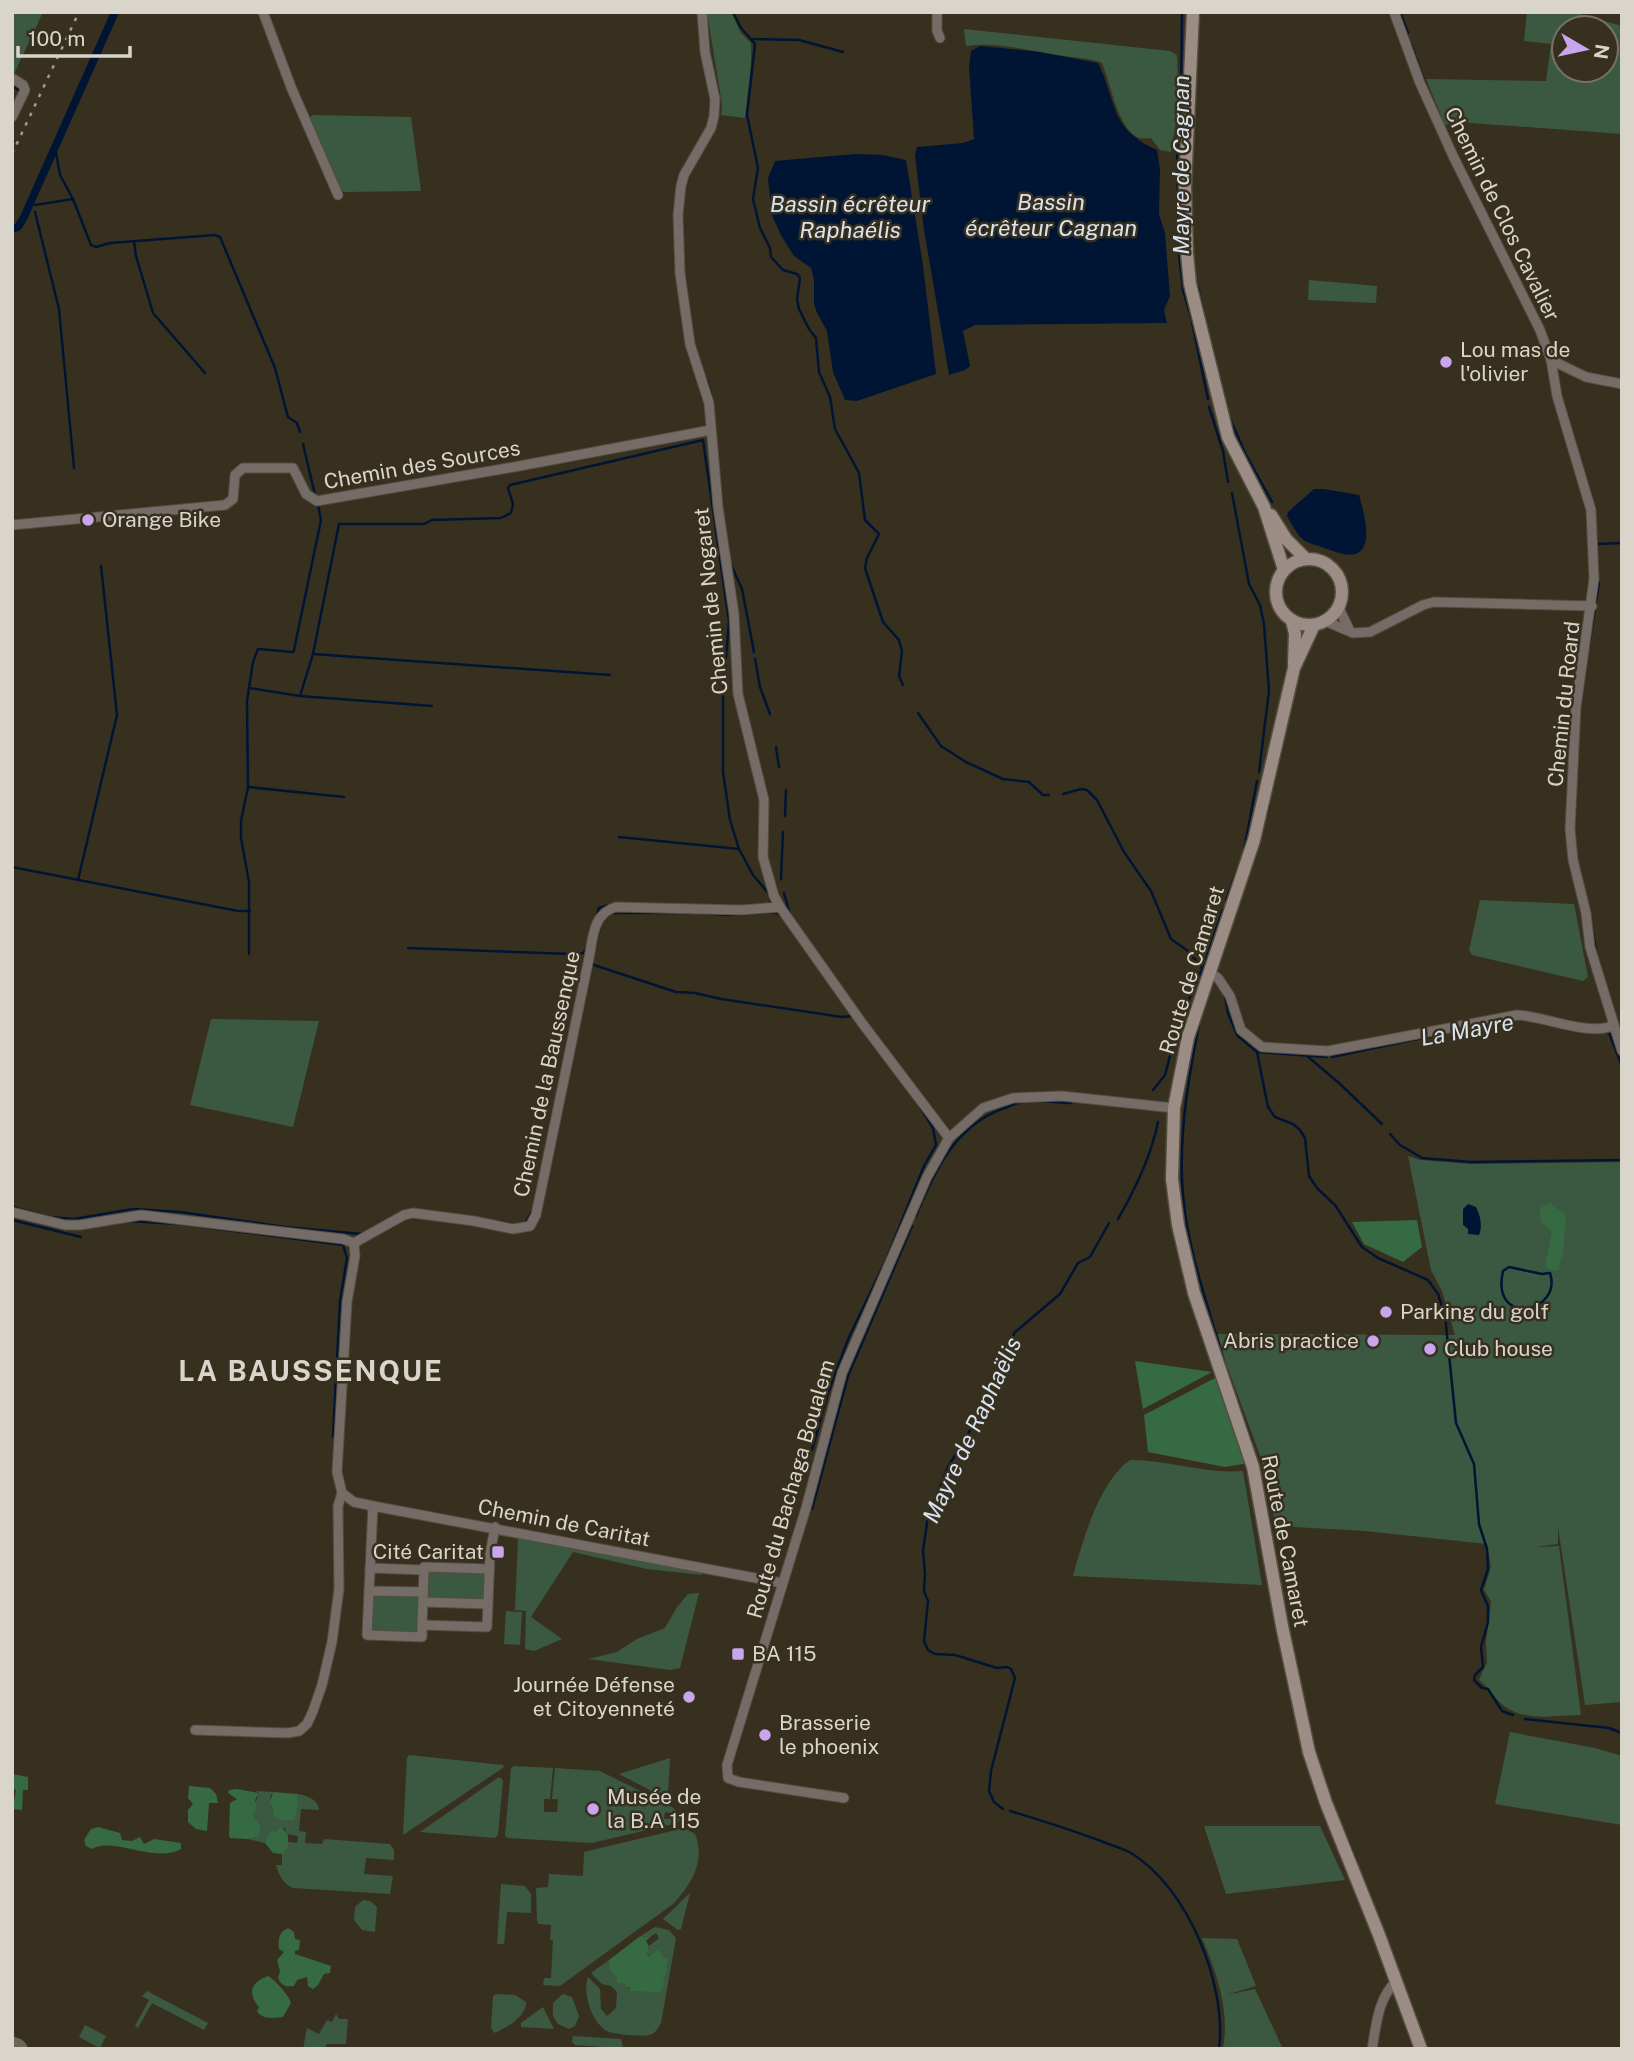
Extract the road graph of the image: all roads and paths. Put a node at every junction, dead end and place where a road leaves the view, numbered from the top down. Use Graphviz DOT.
graph roads {
  1 [pos="263,12"];
  2 [pos="702,12"];
  3 [pos="937,12"];
  4 [pos="1193,12"];
  5 [pos="1394,12"];
  6 [pos="940,38"];
  7 [pos="12,78"];
  8 [pos="12,117"];
  9 [pos="338,195"];
  10 [pos="1551,360"];
  11 [pos="1622,384"];
  12 [pos="711,430"];
  13 [pos="1264,507"];
  14 [pos="12,525"];
  15 [pos="1305,558"];
  16 [pos="1284,570"];
  17 [pos="1592,606"];
  18 [pos="1339,608"];
  19 [pos="1292,621"];
  20 [pos="1320,623"];
  21 [pos="1353,633"];
  22 [pos="1294,668"];
  23 [pos="780,907"];
  24 [pos="1206,981"];
  25 [pos="1613,1026"];
  26 [pos="1622,1051"];
  27 [pos="1174,1108"];
  28 [pos="949,1138"];
  29 [pos="12,1212"];
  30 [pos="354,1243"];
  31 [pos="342,1493"];
  32 [pos="373,1506"];
  33 [pos="495,1527"];
  34 [pos="370,1568"];
  35 [pos="489,1569"];
  36 [pos="424,1570"];
  37 [pos="782,1583"];
  38 [pos="369,1591"];
  39 [pos="423,1597"];
  40 [pos="488,1604"];
  41 [pos="422,1625"];
  42 [pos="195,1730"];
  43 [pos="844,1798"];
  44 [pos="1396,1982"];
  45 [pos="1372,2049"];
  46 [pos="1421,2049"];
  1 -- 9 [label="street"];
  2 -- 12 [label="street, Chemin de Nogaret"];
  3 -- 6 [label="street"];
  4 -- 13 [label="main road, Route de Camaret"];
  5 -- 10 [label="street, Chemin de Clos Cavalier"];
  7 -- 8 [label="street"];
  10 -- 11 [label="street"];
  10 -- 17 [label="street, Chemin du Roard"];
  12 -- 14 [label="street, Chemin des Sources"];
  12 -- 23 [label="street, Chemin de Nogaret"];
  13 -- 15 [label="main road, Route de Camaret"];
  13 -- 16 [label="main road, Route de Camaret"];
  15 -- 16 [label="main road"];
  15 -- 18 [label="main road, Route de Camaret"];
  16 -- 19 [label="main road, Route de Camaret"];
  17 -- 21 [label="street"];
  17 -- 25 [label="street, Chemin du Roard"];
  18 -- 20 [label="main road, Route de Camaret"];
  18 -- 21 [label="street"];
  19 -- 20 [label="main road"];
  19 -- 22 [label="main road, Route de Camaret"];
  20 -- 21 [label="street"];
  20 -- 22 [label="main road, Route de Camaret"];
  22 -- 24 [label="main road, Route de Camaret"];
  23 -- 28 [label="street, Chemin de Nogaret"];
  23 -- 30 [label="street, Chemin de la Baussenque"];
  24 -- 25 [label="street"];
  24 -- 27 [label="main road, Route de Camaret"];
  25 -- 26 [label="street, Chemin du Roard"];
  27 -- 28 [label="street, Route du Bachaga Boualem"];
  27 -- 44 [label="main road, Route de Camaret"];
  28 -- 37 [label="street, Route du Bachaga Boualem"];
  29 -- 30 [label="street"];
  30 -- 31 [label="street"];
  31 -- 32 [label="street, Chemin de Caritat"];
  31 -- 42 [label="street"];
  32 -- 33 [label="street, Chemin de Caritat"];
  32 -- 34 [label="street"];
  33 -- 35 [label="street"];
  33 -- 37 [label="street, Chemin de Caritat"];
  34 -- 36 [label="street"];
  34 -- 38 [label="street"];
  35 -- 36 [label="street"];
  35 -- 40 [label="street"];
  36 -- 39 [label="street"];
  37 -- 43 [label="street, Route du Bachaga Boualem"];
  38 -- 39 [label="street"];
  38 -- 41 [label="street"];
  39 -- 40 [label="street"];
  39 -- 41 [label="street"];
  40 -- 41 [label="street"];
  44 -- 45 [label="street"];
  44 -- 46 [label="main road, Route de Camaret"];
}
